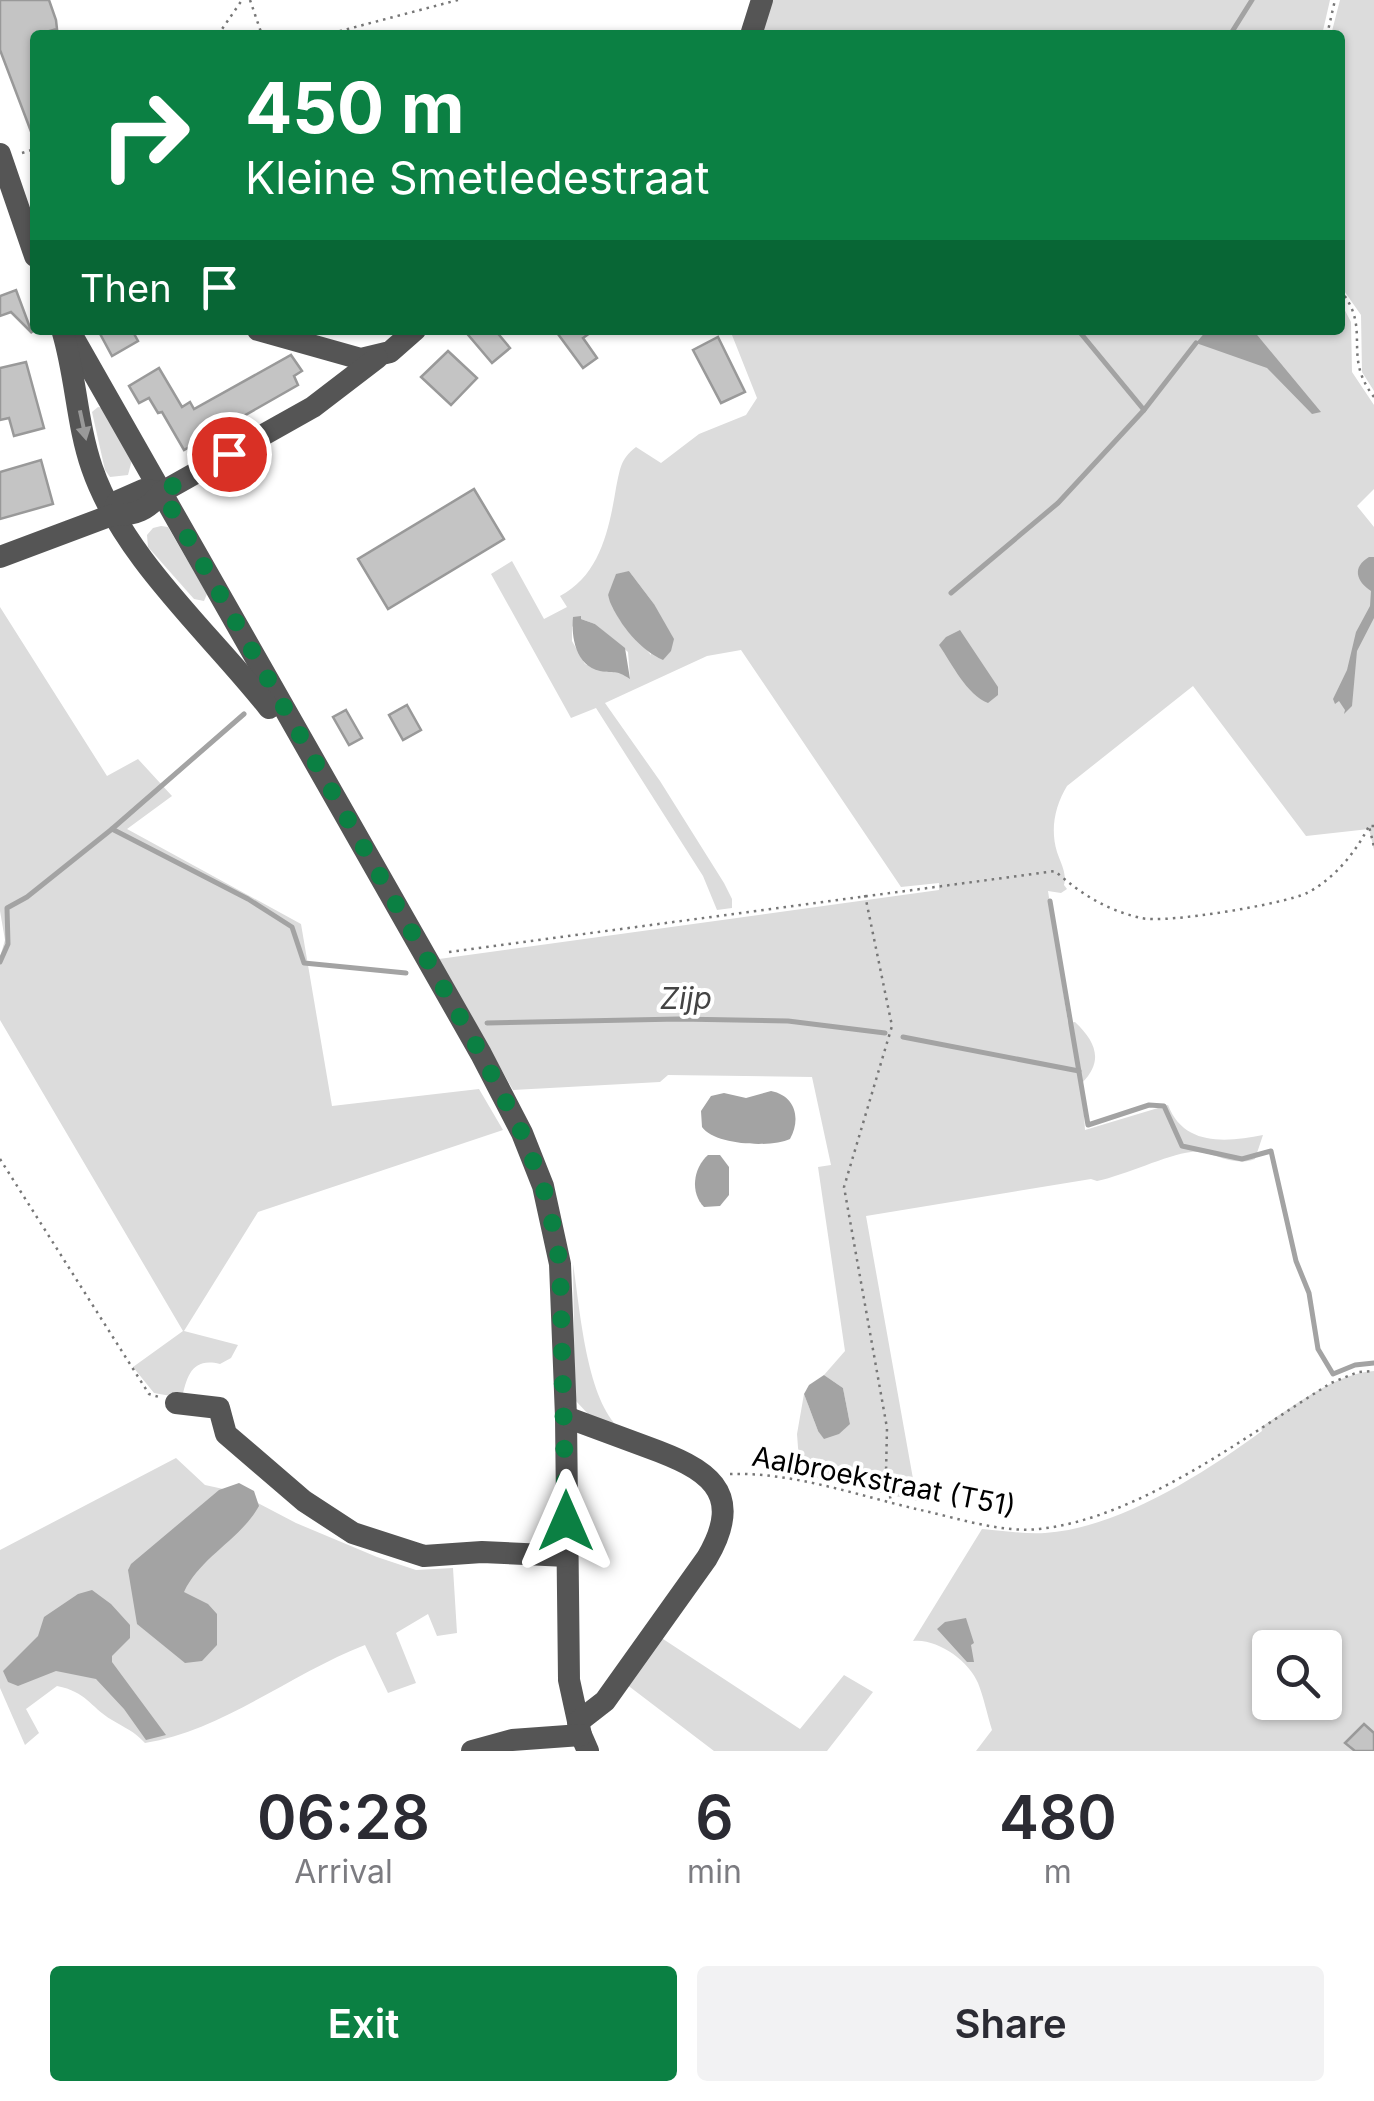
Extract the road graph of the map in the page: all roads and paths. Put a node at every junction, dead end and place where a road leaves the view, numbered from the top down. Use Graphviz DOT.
graph roads {
  1 [pos="242,0"];
  2 [pos="250,0"];
  3 [pos="458,0"];
  4 [pos="762,0"];
  5 [pos="1335,0"];
  6 [pos="221,30"];
  7 [pos="260,30"];
  8 [pos="345,30"];
  9 [pos="752,30"];
  10 [pos="1328,30"];
  11 [pos="0,154"];
  12 [pos="30,241"];
  13 [pos="1345,299"];
  14 [pos="67,335"];
  15 [pos="69,335"];
  16 [pos="275,335"];
  17 [pos="409,335"];
  18 [pos="377,358"];
  19 [pos="1374,398"];
  20 [pos="162,492"];
  21 [pos="112,515"];
  22 [pos="0,557"];
  23 [pos="316,768"];
  24 [pos="1372,826"];
  25 [pos="1374,847"];
  26 [pos="865,895"];
  27 [pos="422,956"];
  28 [pos="0,1159"];
  29 [pos="1374,1371"];
  30 [pos="176,1403"];
  31 [pos="566,1417"];
  32 [pos="707,1474"];
  33 [pos="891,1503"];
  34 [pos="566,1556"];
  35 [pos="582,1736"];
  36 [pos="472,1751"];
  1 -- 6 [label="path"];
  2 -- 7 [label="path"];
  3 -- 8 [label="path"];
  4 -- 9 [label="street"];
  5 -- 10 [label="path"];
  11 -- 12 [label="street"];
  13 -- 19 [label="path"];
  14 -- 21 [label="street, one-way"];
  15 -- 20 [label="street"];
  16 -- 18 [label="street"];
  17 -- 18 [label="street"];
  18 -- 20 [label="street"];
  20 -- 21 [label="street"];
  20 -- 23 [label="street"];
  21 -- 22 [label="street"];
  21 -- 23 [label="street"];
  23 -- 27 [label="street"];
  24 -- 25 [label="path"];
  24 -- 26 [label="path"];
  26 -- 27 [label="path"];
  26 -- 33 [label="path"];
  27 -- 31 [label="street"];
  28 -- 30 [label="path"];
  29 -- 33 [label="path, Aalbroekstraat (T51)"];
  30 -- 34 [label="street"];
  31 -- 32 [label="street"];
  31 -- 34 [label="street"];
  32 -- 33 [label="path, Aalbroekstraat (T51)"];
  32 -- 35 [label="street"];
  34 -- 35 [label="street"];
  35 -- 36 [label="street"];
}
